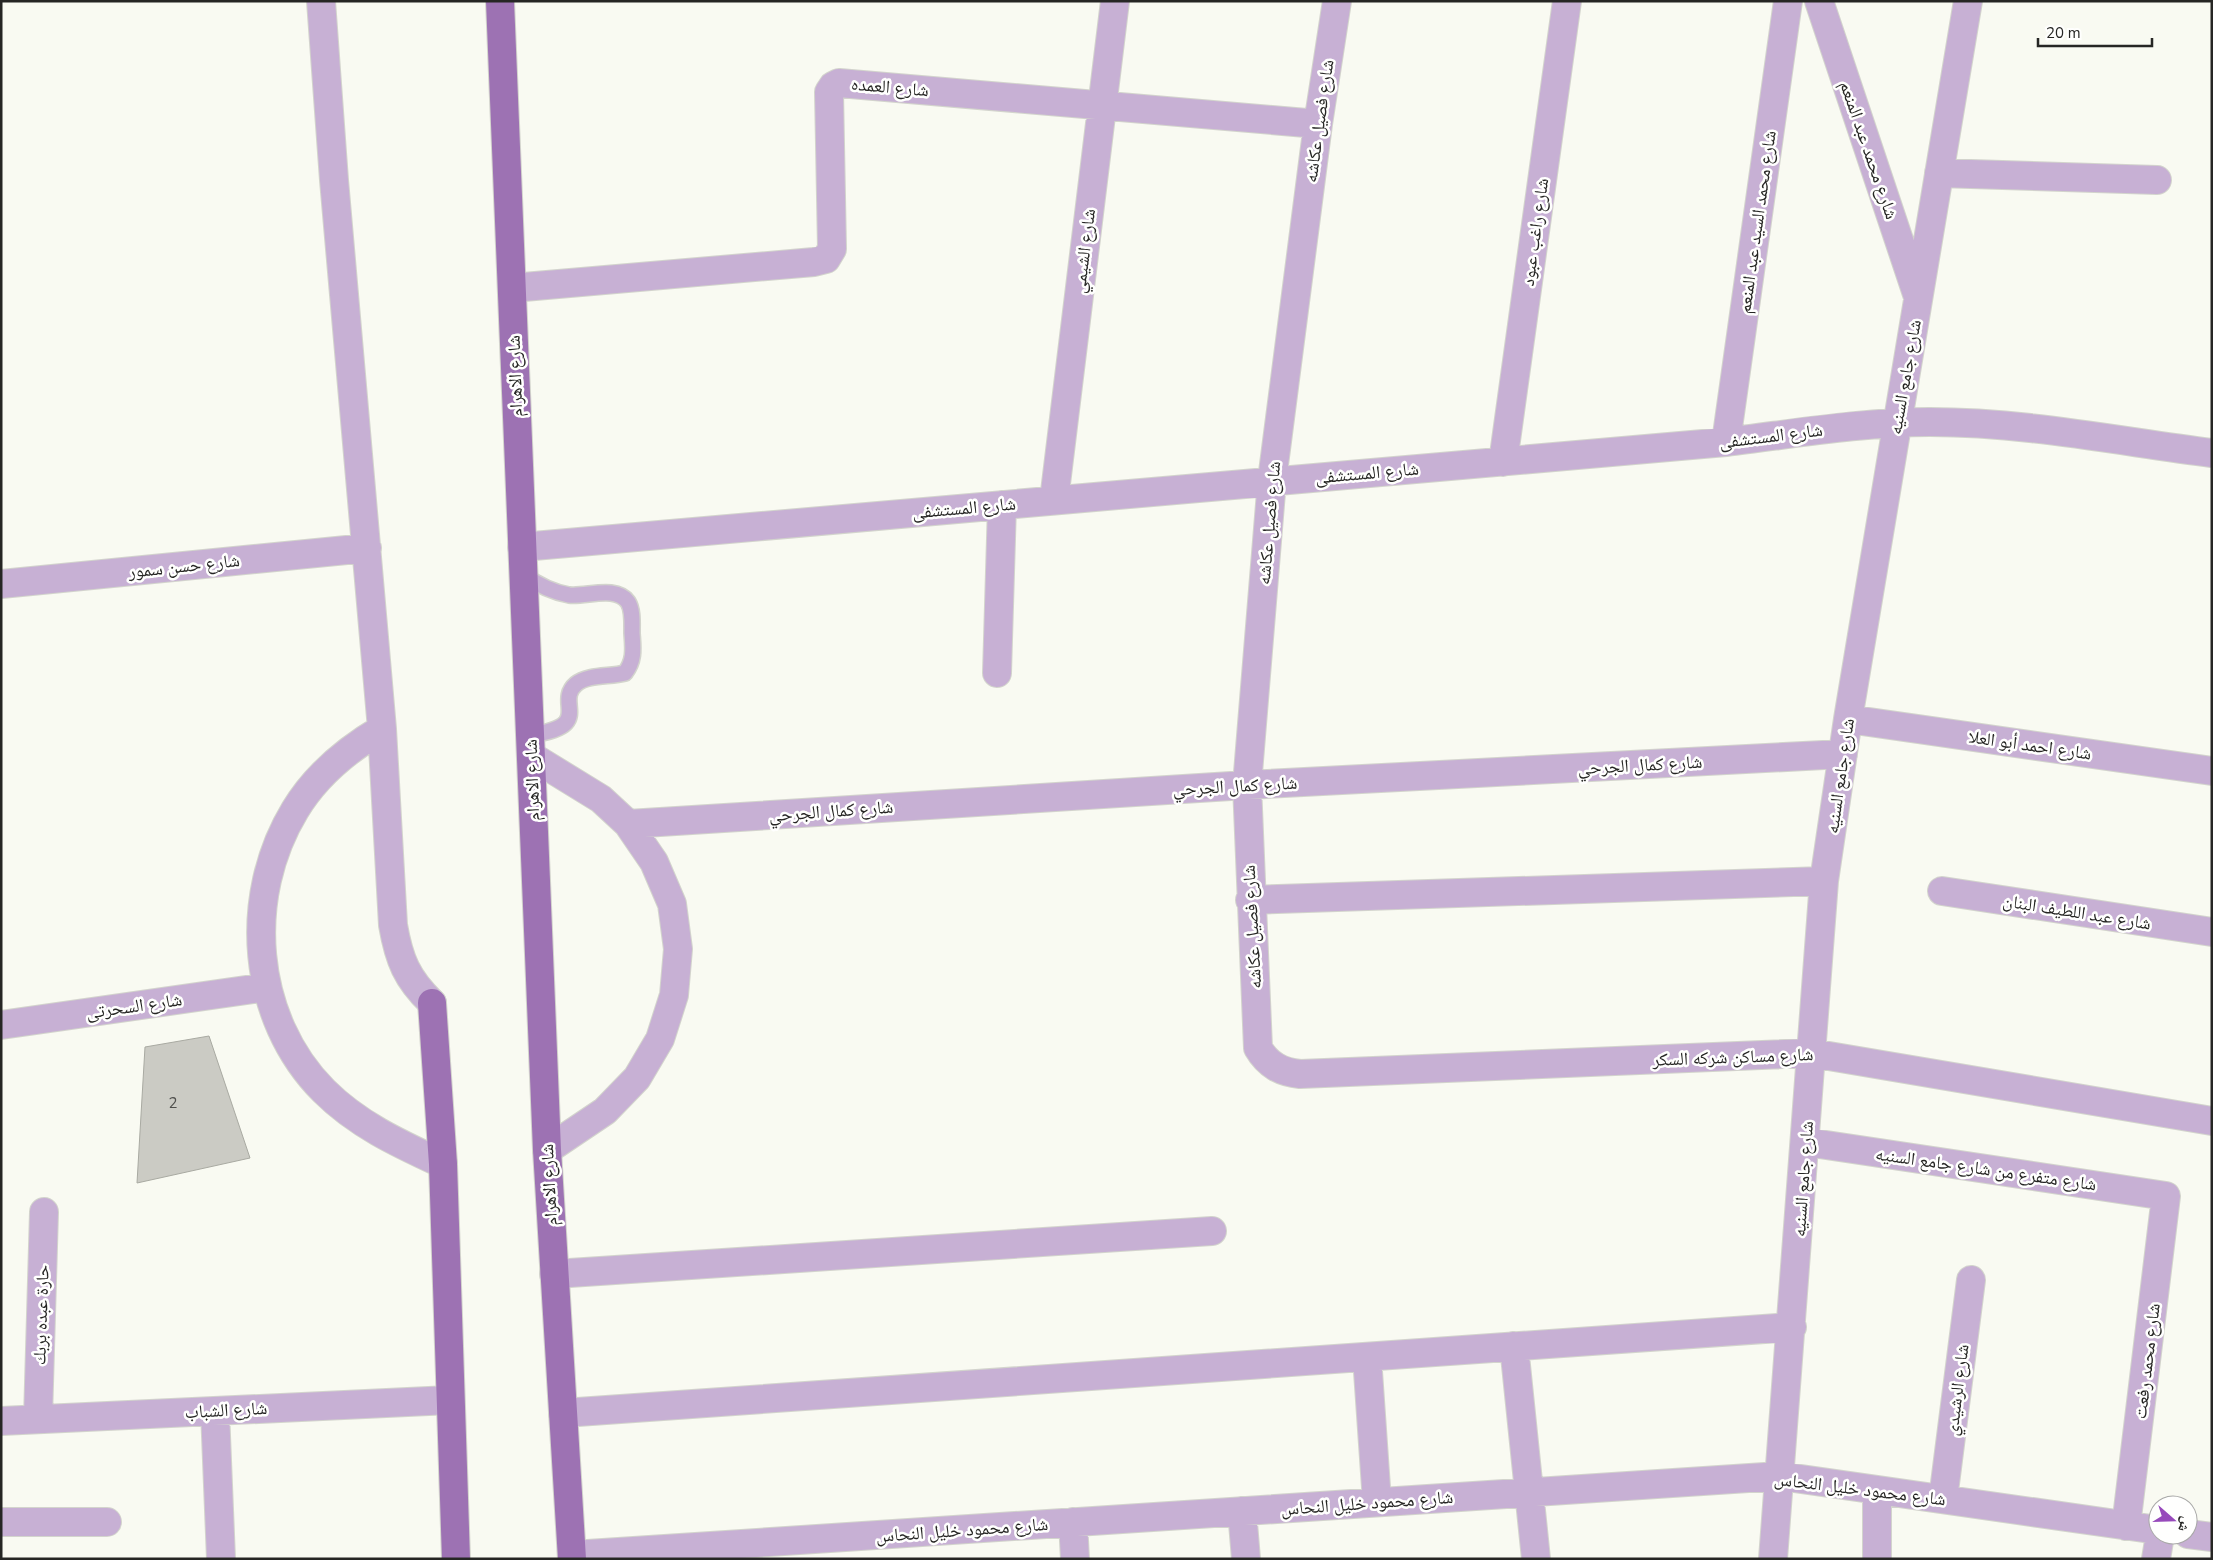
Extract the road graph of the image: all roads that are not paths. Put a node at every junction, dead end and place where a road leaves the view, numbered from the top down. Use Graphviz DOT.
graph roads {
  1 [pos="321,1"];
  2 [pos="500,1"];
  3 [pos="1114,1"];
  4 [pos="1337,1"];
  5 [pos="1566,1"];
  6 [pos="1788,1"];
  7 [pos="1819,1"];
  8 [pos="1968,1"];
  9 [pos="1102,106"];
  10 [pos="1318,124"];
  11 [pos="1939,173"];
  12 [pos="2157,180"];
  13 [pos="512,288"];
  14 [pos="1918,298"];
  15 [pos="1897,424"];
  16 [pos="1726,442"];
  17 [pos="2212,453"];
  18 [pos="1503,462"];
  19 [pos="1272,480"];
  20 [pos="1054,500"];
  21 [pos="1002,504"];
  22 [pos="522,547"];
  23 [pos="366,548"];
  24 [pos="524,576"];
  25 [pos="1,584"];
  26 [pos="996,673"];
  27 [pos="1848,719"];
  28 [pos="382,729"];
  29 [pos="530,746"];
  30 [pos="1843,754"];
  31 [pos="2212,772"];
  32 [pos="1247,785"];
  33 [pos="628,824"];
  34 [pos="1824,881"];
  35 [pos="1942,891"];
  36 [pos="1250,900"];
  37 [pos="2212,932"];
  38 [pos="267,987"];
  39 [pos="432,1003"];
  40 [pos="1,1025"];
  41 [pos="1258,1048"];
  42 [pos="1812,1053"];
  43 [pos="2212,1121"];
  44 [pos="1806,1142"];
  45 [pos="547,1150"];
  46 [pos="443,1164"];
  47 [pos="2166,1196"];
  48 [pos="44,1212"];
  49 [pos="1212,1231"];
  50 [pos="554,1274"];
  51 [pos="1971,1280"];
  52 [pos="1792,1327"];
  53 [pos="1514,1346"];
  54 [pos="1367,1357"];
  55 [pos="450,1400"];
  56 [pos="215,1411"];
  57 [pos="563,1413"];
  58 [pos="38,1418"];
  59 [pos="1,1421"];
  60 [pos="1780,1476"];
  61 [pos="1877,1490"];
  62 [pos="1529,1492"];
  63 [pos="1943,1500"];
  64 [pos="1377,1502"];
  65 [pos="1242,1511"];
  66 [pos="1,1522"];
  67 [pos="107,1522"];
  68 [pos="1073,1522"];
  69 [pos="2126,1526"];
  70 [pos="2148,1529"];
  71 [pos="2198,1535"];
  72 [pos="2212,1537"];
  73 [pos="2158,1545"];
  74 [pos="572,1557"];
  75 [pos="222,1559"];
  76 [pos="456,1559"];
  77 [pos="1075,1559"];
  78 [pos="1246,1559"];
  79 [pos="1536,1559"];
  80 [pos="1773,1559"];
  81 [pos="1877,1559"];
  82 [pos="2156,1559"];
  1 -- 23 [label="street"];
  2 -- 13 [label="main road, شارع الاهرام"];
  3 -- 9 [label="street, شارع الشيمي"];
  4 -- 10 [label="street, شارع فصيل عكاشه"];
  5 -- 18 [label="street, شارع راغب عبود"];
  6 -- 16 [label="street, شارع محمد السيد عبد المنعم"];
  7 -- 14 [label="street, شارع محمد عبد المنعم"];
  8 -- 11 [label="street, شارع جامع السنيه"];
  9 -- 10 [label="street, شارع العمده"];
  9 -- 13 [label="street, شارع العمده"];
  9 -- 20 [label="street, شارع الشيمي"];
  10 -- 19 [label="street, شارع فصيل عكاشه"];
  11 -- 12 [label="street"];
  11 -- 14 [label="street, شارع جامع السنيه"];
  13 -- 22 [label="main road, شارع الاهرام"];
  14 -- 15 [label="street, شارع جامع السنيه"];
  15 -- 16 [label="street, شارع المستشفى"];
  15 -- 17 [label="street, شارع المستشفى"];
  15 -- 27 [label="street, شارع جامع السنيه"];
  16 -- 18 [label="street, شارع المستشفى"];
  18 -- 19 [label="street, شارع المستشفى"];
  19 -- 20 [label="street, شارع المستشفى"];
  19 -- 32 [label="street, شارع فصيل عكاشه"];
  20 -- 21 [label="street, شارع المستشفى"];
  21 -- 22 [label="street, شارع المستشفى"];
  21 -- 26 [label="street"];
  22 -- 24 [label="main road, شارع الاهرام"];
  23 -- 25 [label="street, شارع حسن سمور"];
  23 -- 28 [label="street"];
  24 -- 29 [label="main road, شارع الاهرام"];
  24 -- 29 [label="lane"];
  27 -- 30 [label="street, شارع جامع السنيه"];
  27 -- 31 [label="street, شارع احمد أبو العلا"];
  28 -- 38 [label="street"];
  28 -- 39 [label="street"];
  29 -- 33 [label="street"];
  29 -- 45 [label="main road, شارع الاهرام"];
  30 -- 32 [label="street, شارع كمال الجرحي"];
  30 -- 34 [label="street, شارع جامع السنيه"];
  32 -- 33 [label="street, شارع كمال الجرحي"];
  32 -- 36 [label="street, شارع فصيل عكاشه"];
  33 -- 45 [label="street"];
  34 -- 36 [label="street"];
  34 -- 42 [label="street, شارع جامع السنيه"];
  35 -- 37 [label="street, شارع عبد اللطيف البنان"];
  36 -- 41 [label="street, شارع فصيل عكاشه"];
  38 -- 40 [label="street, شارع السحرتى"];
  38 -- 46 [label="street"];
  39 -- 46 [label="main road"];
  41 -- 42 [label="street, شارع مساكن شركه السكر"];
  42 -- 43 [label="street, شارع مساكن شركه السكر"];
  42 -- 44 [label="street, شارع جامع السنيه"];
  44 -- 47 [label="street, شارع متفرع من شارع جامع السنيه"];
  44 -- 52 [label="street, شارع جامع السنيه"];
  45 -- 50 [label="main road, شارع الاهرام"];
  46 -- 55 [label="main road"];
  47 -- 69 [label="street, شارع محمد رفعت"];
  48 -- 58 [label="street, حارة عبده بربك"];
  49 -- 50 [label="street"];
  50 -- 57 [label="main road, شارع الاهرام"];
  51 -- 63 [label="street, شارع الرشيدي"];
  52 -- 53 [label="street"];
  52 -- 60 [label="street, شارع جامع السنيه"];
  53 -- 54 [label="street"];
  53 -- 62 [label="street"];
  54 -- 57 [label="street"];
  54 -- 64 [label="street"];
  55 -- 56 [label="street, شارع الشباب"];
  55 -- 76 [label="main road"];
  56 -- 58 [label="street, شارع الشباب"];
  56 -- 75 [label="street"];
  57 -- 74 [label="main road, شارع الاهرام"];
  58 -- 59 [label="street, شارع الشباب"];
  60 -- 61 [label="street, شارع محمود خليل النحاس"];
  60 -- 62 [label="street, شارع محمود خليل النحاس"];
  60 -- 80 [label="street, شارع جامع السنيه"];
  61 -- 63 [label="street, شارع محمود خليل النحاس"];
  61 -- 81 [label="street"];
  62 -- 64 [label="street, شارع محمود خليل النحاس"];
  62 -- 79 [label="street"];
  63 -- 69 [label="street, شارع محمود خليل النحاس"];
  64 -- 65 [label="street, شارع محمود خليل النحاس"];
  65 -- 68 [label="street, شارع محمود خليل النحاس"];
  65 -- 78 [label="street"];
  66 -- 67 [label="street"];
  68 -- 74 [label="street, شارع محمود خليل النحاس"];
  68 -- 77 [label="street"];
  69 -- 70 [label="street, شارع محمود خليل النحاس"];
  71 -- 72 [label="street"];
  73 -- 82 [label="street"];
}
